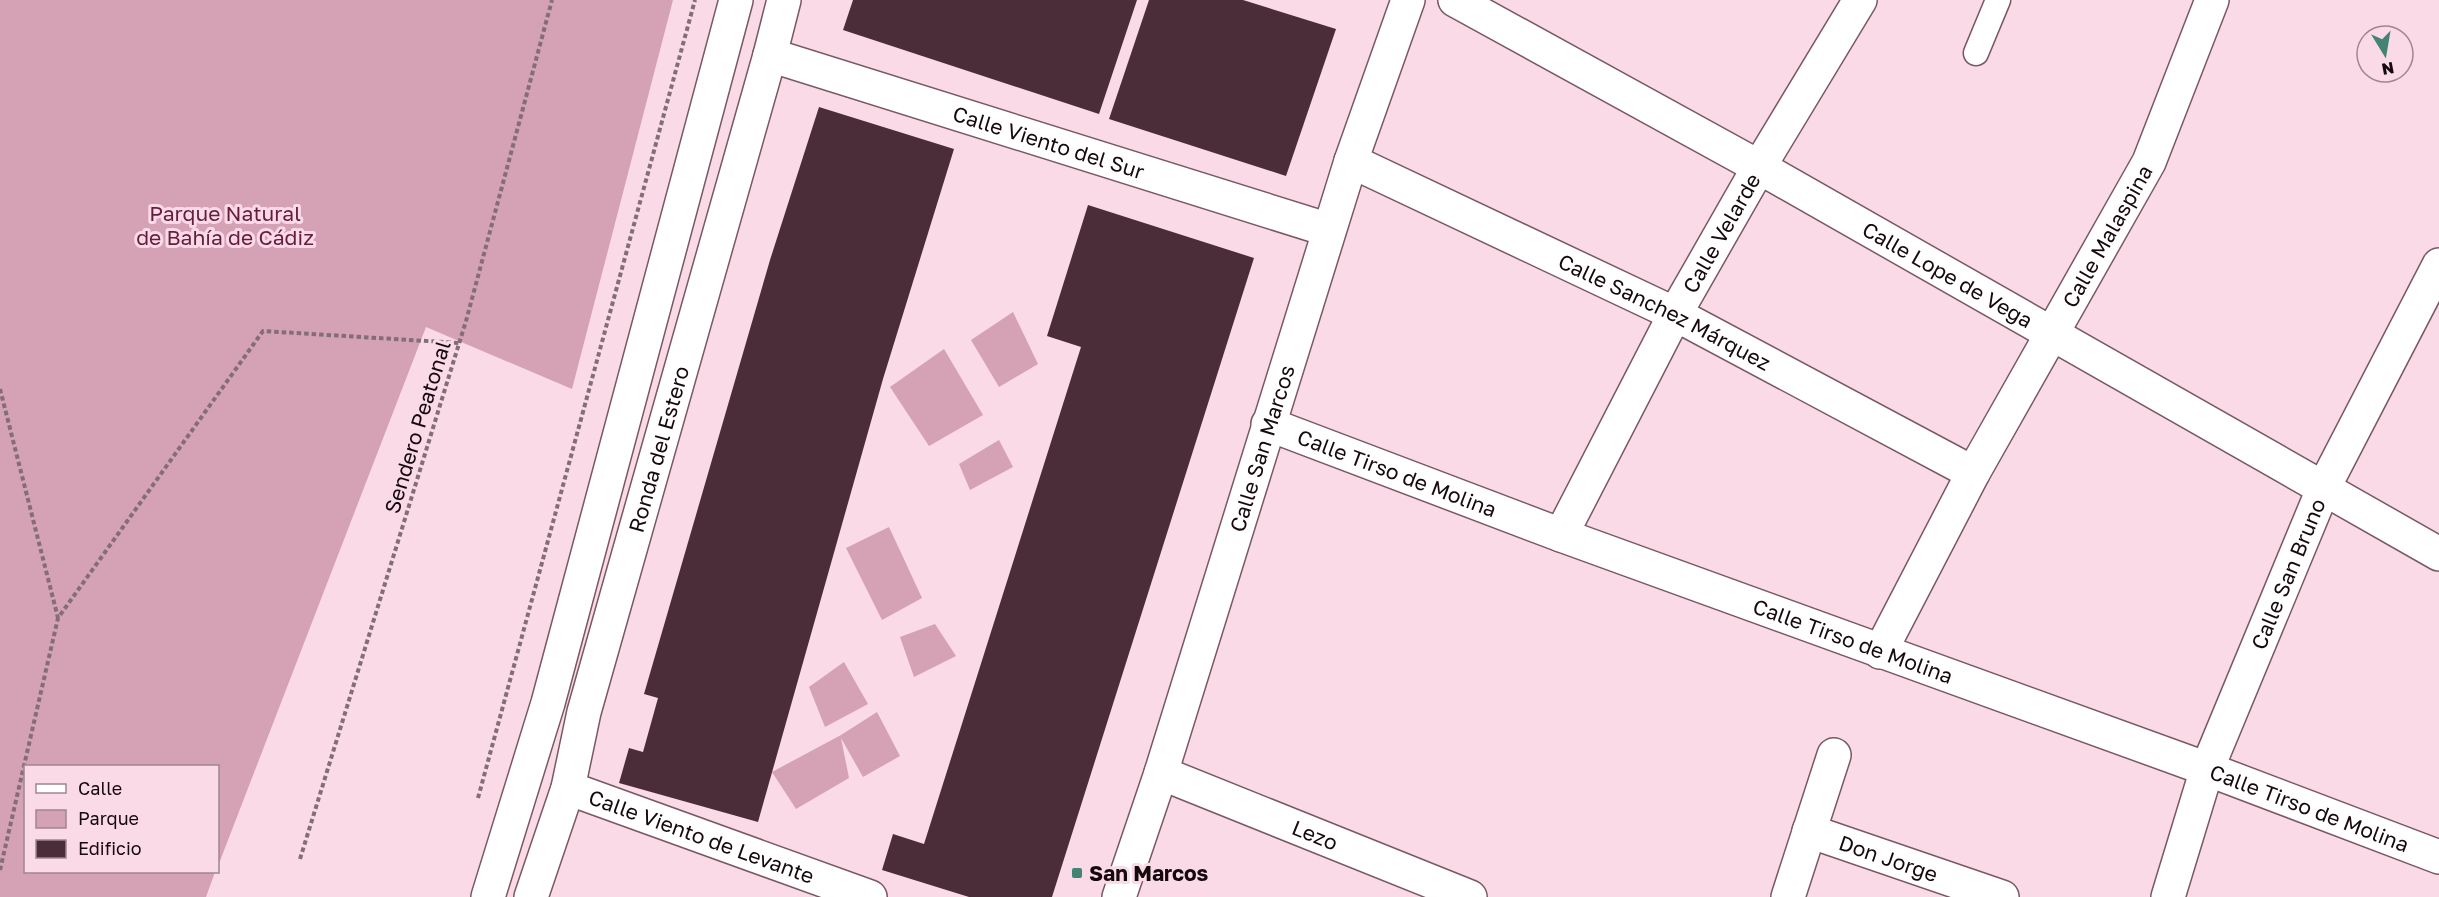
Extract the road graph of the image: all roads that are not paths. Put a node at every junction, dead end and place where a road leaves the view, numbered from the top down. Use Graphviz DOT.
graph roads {
  1 [pos="736,0"];
  2 [pos="784,0"];
  3 [pos="1408,0"];
  4 [pos="1455,0"];
  5 [pos="1860,0"];
  6 [pos="1998,0"];
  7 [pos="2212,0"];
  8 [pos="1976,53"];
  9 [pos="770,55"];
  10 [pos="1351,161"];
  11 [pos="1759,167"];
  12 [pos="1329,230"];
  13 [pos="2439,265"];
  14 [pos="1675,315"];
  15 [pos="2052,333"];
  16 [pos="1268,424"];
  17 [pos="1973,473"];
  18 [pos="2324,487"];
  19 [pos="1561,535"];
  20 [pos="2439,554"];
  21 [pos="1880,652"];
  22 [pos="1834,755"];
  23 [pos="2207,769"];
  24 [pos="1161,773"];
  25 [pos="568,788"];
  26 [pos="1809,831"];
  27 [pos="2439,857"];
  28 [pos="488,897"];
  29 [pos="531,897"];
  30 [pos="870,897"];
  31 [pos="1119,897"];
  32 [pos="1470,897"];
  33 [pos="1788,897"];
  34 [pos="2002,897"];
  35 [pos="2168,897"];
  1 -- 28 [label="street, Ronda del Estero"];
  2 -- 9 [label="street, Ronda del Estero"];
  3 -- 10 [label="street, Calle San Marcos"];
  4 -- 11 [label="street, Calle Lope de Vega"];
  5 -- 11 [label="street, Calle Velarde"];
  6 -- 8 [label="street"];
  7 -- 15 [label="street, Calle Malaspina"];
  9 -- 12 [label="street, Calle Viento del Sur"];
  9 -- 25 [label="street, Ronda del Estero"];
  10 -- 12 [label="street, Calle San Marcos"];
  10 -- 14 [label="street, Calle Sanchez Márquez"];
  11 -- 14 [label="street, Calle Velarde"];
  11 -- 15 [label="street, Calle Lope de Vega"];
  12 -- 16 [label="street, Calle San Marcos"];
  13 -- 18 [label="street, Calle San Bruno"];
  14 -- 17 [label="street, Calle Sanchez Márquez"];
  14 -- 19 [label="street, Calle Velarde"];
  15 -- 17 [label="street, Calle Malaspina"];
  15 -- 18 [label="street, Calle Lope de Vega"];
  16 -- 19 [label="street, Calle Tirso de Molina"];
  16 -- 24 [label="street, Calle San Marcos"];
  17 -- 21 [label="street, Calle Malaspina"];
  18 -- 20 [label="street, Calle Lope de Vega"];
  18 -- 23 [label="street, Calle San Bruno"];
  19 -- 21 [label="street, Calle Tirso de Molina"];
  21 -- 23 [label="street, Calle Tirso de Molina"];
  22 -- 26 [label="street"];
  23 -- 27 [label="street, Calle Tirso de Molina"];
  23 -- 35 [label="street, Calle San Bruno"];
  24 -- 31 [label="street, Calle San Marcos"];
  24 -- 32 [label="street, Lezo"];
  25 -- 29 [label="street, Ronda del Estero"];
  25 -- 30 [label="street, Calle Viento de Levante"];
  26 -- 33 [label="street"];
  26 -- 34 [label="street, Don Jorge"];
}
